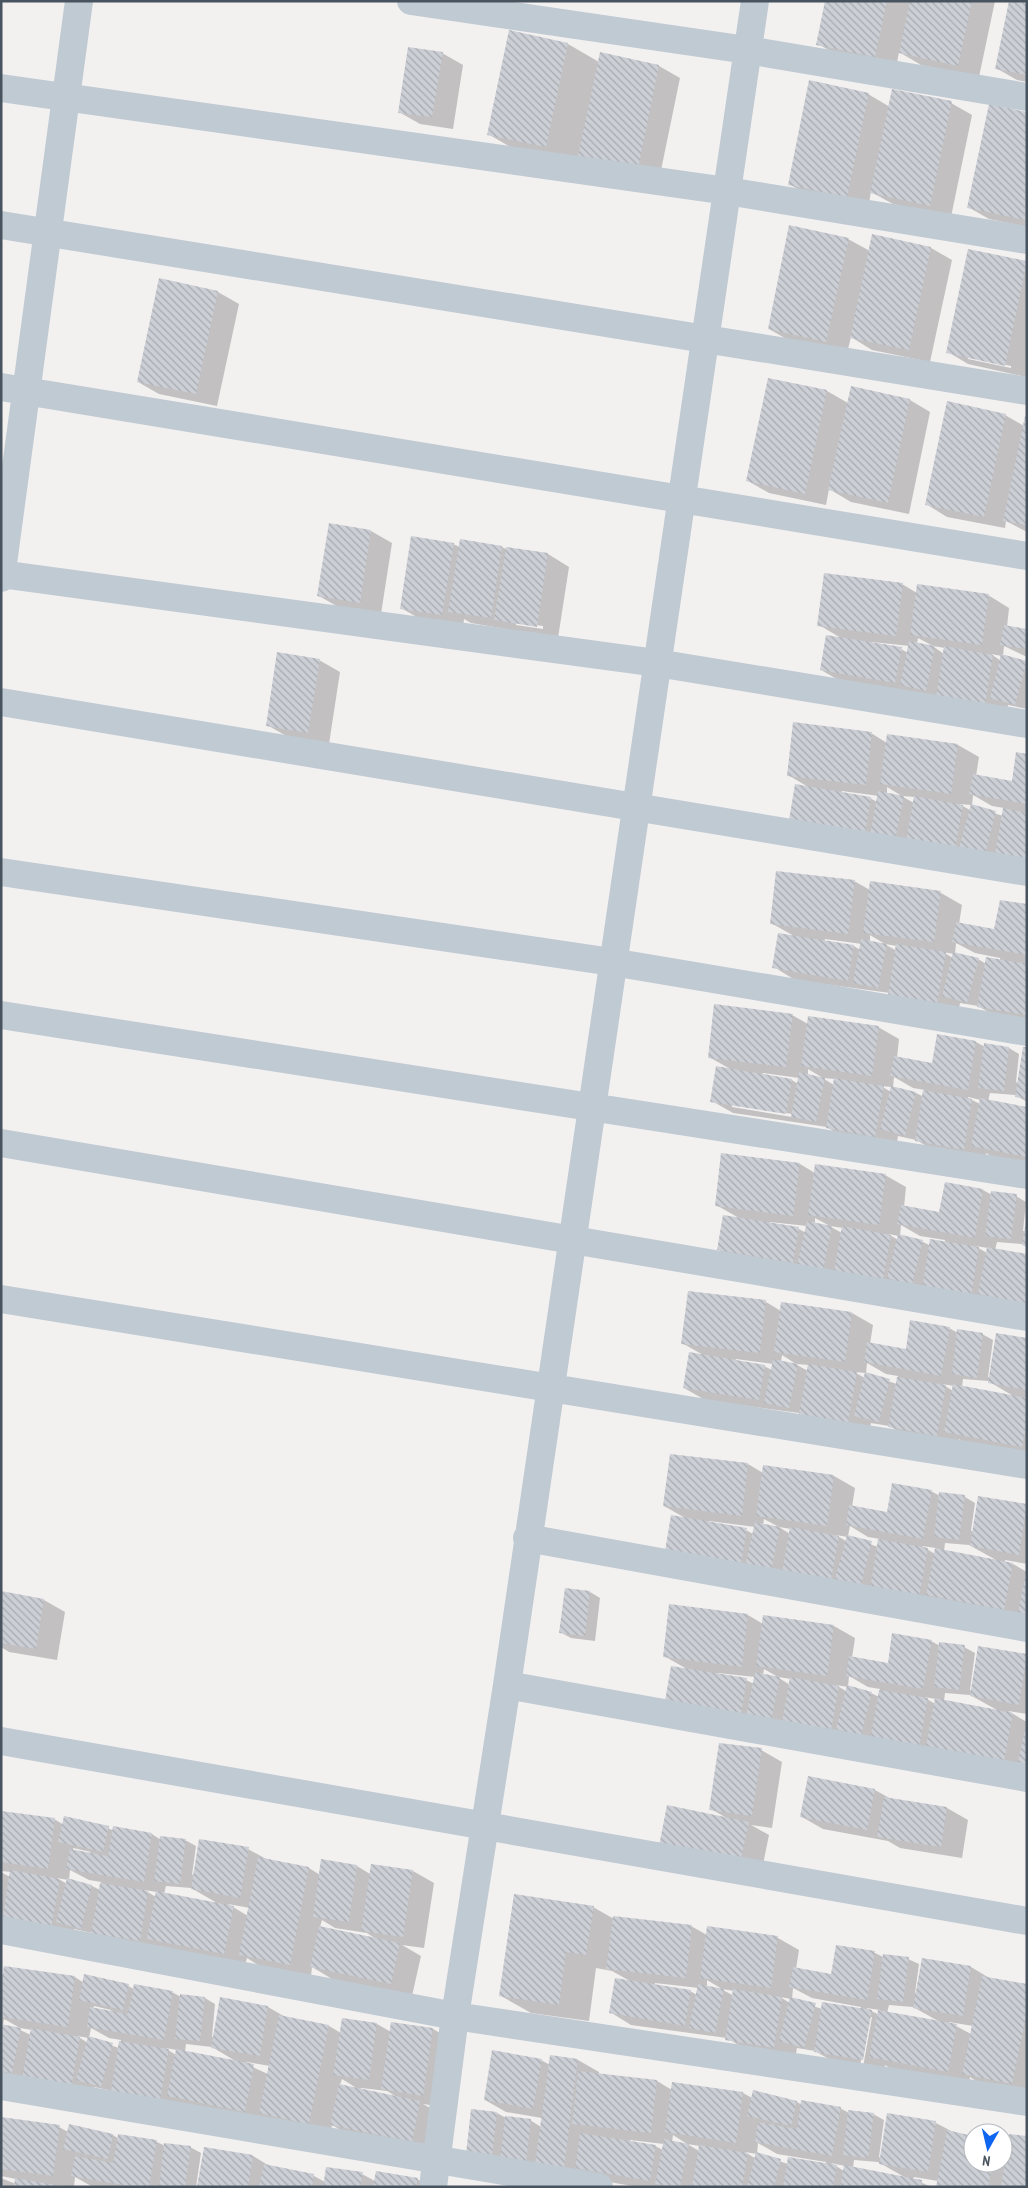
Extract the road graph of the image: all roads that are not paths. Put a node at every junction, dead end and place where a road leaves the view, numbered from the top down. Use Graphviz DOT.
graph roads {
  1 [pos="79,1"];
  2 [pos="411,1"];
  3 [pos="755,1"];
  4 [pos="748,50"];
  5 [pos="1,88"];
  6 [pos="1027,97"];
  7 [pos="67,98"];
  8 [pos="727,191"];
  9 [pos="1,225"];
  10 [pos="50,232"];
  11 [pos="1027,240"];
  12 [pos="705,339"];
  13 [pos="13,389"];
  14 [pos="1027,391"];
  15 [pos="681,499"];
  16 [pos="1027,556"];
  17 [pos="2,575"];
  18 [pos="657,663"];
  19 [pos="1,702"];
  20 [pos="1027,724"];
  21 [pos="636,807"];
  22 [pos="1,872"];
  23 [pos="1027,872"];
  24 [pos="612,962"];
  25 [pos="1,1015"];
  26 [pos="1027,1032"];
  27 [pos="591,1107"];
  28 [pos="1,1143"];
  29 [pos="1027,1175"];
  30 [pos="572,1240"];
  31 [pos="1,1300"];
  32 [pos="1027,1318"];
  33 [pos="550,1388"];
  34 [pos="1027,1465"];
  35 [pos="527,1538"];
  36 [pos="1027,1628"];
  37 [pos="507,1685"];
  38 [pos="1,1741"];
  39 [pos="1027,1778"];
  40 [pos="485,1825"];
  41 [pos="1027,1921"];
  42 [pos="1,1930"];
  43 [pos="455,2016"];
  44 [pos="1,2086"];
  45 [pos="1027,2102"];
  46 [pos="437,2159"];
  47 [pos="433,2187"];
  48 [pos="599,2187"];
  1 -- 7 [label="street"];
  2 -- 4 [label="street"];
  3 -- 4 [label="street"];
  4 -- 6 [label="street"];
  4 -- 8 [label="street"];
  5 -- 7 [label="street"];
  7 -- 8 [label="street"];
  7 -- 10 [label="street"];
  8 -- 11 [label="street"];
  8 -- 12 [label="street"];
  9 -- 10 [label="street"];
  10 -- 12 [label="street"];
  10 -- 13 [label="street"];
  12 -- 14 [label="street"];
  12 -- 15 [label="street"];
  13 -- 15 [label="street"];
  13 -- 17 [label="street"];
  15 -- 16 [label="street"];
  15 -- 18 [label="street"];
  17 -- 18 [label="street"];
  18 -- 20 [label="street"];
  18 -- 21 [label="street"];
  19 -- 21 [label="street"];
  21 -- 23 [label="street"];
  21 -- 24 [label="street"];
  22 -- 24 [label="street"];
  24 -- 26 [label="street"];
  24 -- 27 [label="street"];
  25 -- 27 [label="street"];
  27 -- 29 [label="street"];
  27 -- 30 [label="street"];
  28 -- 30 [label="street"];
  30 -- 32 [label="street"];
  30 -- 33 [label="street"];
  31 -- 33 [label="street"];
  33 -- 34 [label="street"];
  33 -- 35 [label="street"];
  35 -- 36 [label="street"];
  35 -- 37 [label="street"];
  37 -- 39 [label="street"];
  37 -- 40 [label="street"];
  38 -- 40 [label="street"];
  40 -- 41 [label="street"];
  40 -- 43 [label="street"];
  42 -- 43 [label="street"];
  43 -- 45 [label="street"];
  43 -- 46 [label="street"];
  44 -- 46 [label="street"];
  46 -- 47 [label="street"];
  46 -- 48 [label="street"];
}
